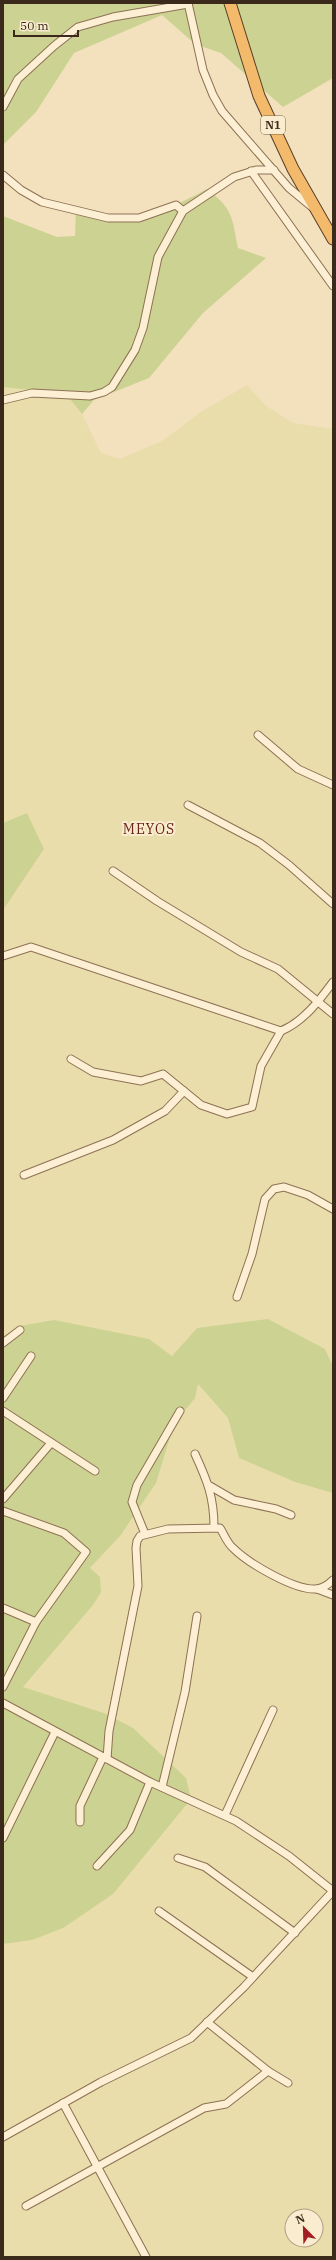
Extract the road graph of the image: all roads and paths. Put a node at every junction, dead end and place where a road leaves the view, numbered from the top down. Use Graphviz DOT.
graph roads {
  1 [pos="188,3"];
  2 [pos="230,3"];
  3 [pos="3,107"];
  4 [pos="274,170"];
  5 [pos="252,171"];
  6 [pos="3,175"];
  7 [pos="315,210"];
  8 [pos="183,212"];
  9 [pos="333,239"];
  10 [pos="333,286"];
  11 [pos="3,400"];
  12 [pos="258,735"];
  13 [pos="333,785"];
  14 [pos="188,805"];
  15 [pos="113,870"];
  16 [pos="333,904"];
  17 [pos="3,956"];
  18 [pos="333,982"];
  19 [pos="318,1002"];
  20 [pos="333,1014"];
  21 [pos="281,1031"];
  22 [pos="71,1059"];
  23 [pos="184,1091"];
  24 [pos="24,1175"];
  25 [pos="333,1209"];
  26 [pos="237,1297"];
  27 [pos="20,1330"];
  28 [pos="3,1343"];
  29 [pos="31,1356"];
  30 [pos="3,1398"];
  31 [pos="3,1411"];
  32 [pos="180,1411"];
  33 [pos="51,1443"];
  34 [pos="195,1454"];
  35 [pos="95,1471"];
  36 [pos="210,1486"];
  37 [pos="3,1499"];
  38 [pos="3,1511"];
  39 [pos="291,1515"];
  40 [pos="214,1527"];
  41 [pos="145,1534"];
  42 [pos="333,1580"];
  43 [pos="317,1589"];
  44 [pos="333,1595"];
  45 [pos="3,1608"];
  46 [pos="197,1616"];
  47 [pos="36,1622"];
  48 [pos="3,1687"];
  49 [pos="3,1703"];
  50 [pos="273,1710"];
  51 [pos="55,1732"];
  52 [pos="105,1758"];
  53 [pos="150,1782"];
  54 [pos="162,1787"];
  55 [pos="225,1815"];
  56 [pos="80,1822"];
  57 [pos="3,1838"];
  58 [pos="178,1858"];
  59 [pos="97,1866"];
  60 [pos="333,1891"];
  61 [pos="159,1912"];
  62 [pos="295,1933"];
  63 [pos="253,1977"];
  64 [pos="207,2022"];
  65 [pos="268,2071"];
  66 [pos="288,2084"];
  67 [pos="63,2103"];
  68 [pos="3,2137"];
  69 [pos="97,2166"];
  70 [pos="26,2206"];
  71 [pos="146,2257"];
  1 -- 3 [label="street"];
  1 -- 4 [label="street"];
  2 -- 7 [label="highway, N1"];
  4 -- 5 [label="street"];
  4 -- 7 [label="street"];
  5 -- 8 [label="street"];
  5 -- 10 [label="street"];
  6 -- 8 [label="street"];
  7 -- 9 [label="highway, N1"];
  8 -- 11 [label="street"];
  12 -- 13 [label="street"];
  14 -- 16 [label="street"];
  15 -- 19 [label="street"];
  17 -- 21 [label="street"];
  18 -- 19 [label="street"];
  19 -- 20 [label="street"];
  19 -- 21 [label="street"];
  21 -- 23 [label="street"];
  22 -- 23 [label="street"];
  23 -- 24 [label="street"];
  25 -- 26 [label="street"];
  27 -- 28 [label="street"];
  29 -- 30 [label="street"];
  31 -- 33 [label="street"];
  32 -- 41 [label="street"];
  33 -- 35 [label="street"];
  33 -- 37 [label="street"];
  34 -- 36 [label="street"];
  36 -- 39 [label="street"];
  36 -- 40 [label="street"];
  38 -- 47 [label="street"];
  40 -- 41 [label="street"];
  40 -- 43 [label="street"];
  41 -- 52 [label="street"];
  42 -- 43 [label="street"];
  43 -- 44 [label="street"];
  45 -- 47 [label="street"];
  46 -- 54 [label="street"];
  47 -- 48 [label="street"];
  49 -- 51 [label="street"];
  50 -- 55 [label="street"];
  51 -- 52 [label="street"];
  51 -- 57 [label="street"];
  52 -- 53 [label="street"];
  52 -- 56 [label="street"];
  53 -- 54 [label="street"];
  53 -- 59 [label="street"];
  54 -- 55 [label="street"];
  55 -- 60 [label="street"];
  58 -- 62 [label="street"];
  60 -- 62 [label="street"];
  61 -- 63 [label="street"];
  62 -- 63 [label="street"];
  63 -- 64 [label="street"];
  64 -- 65 [label="street"];
  64 -- 67 [label="street"];
  65 -- 66 [label="street"];
  65 -- 69 [label="street"];
  67 -- 68 [label="street"];
  67 -- 69 [label="street"];
  69 -- 70 [label="street"];
  69 -- 71 [label="street"];
}
